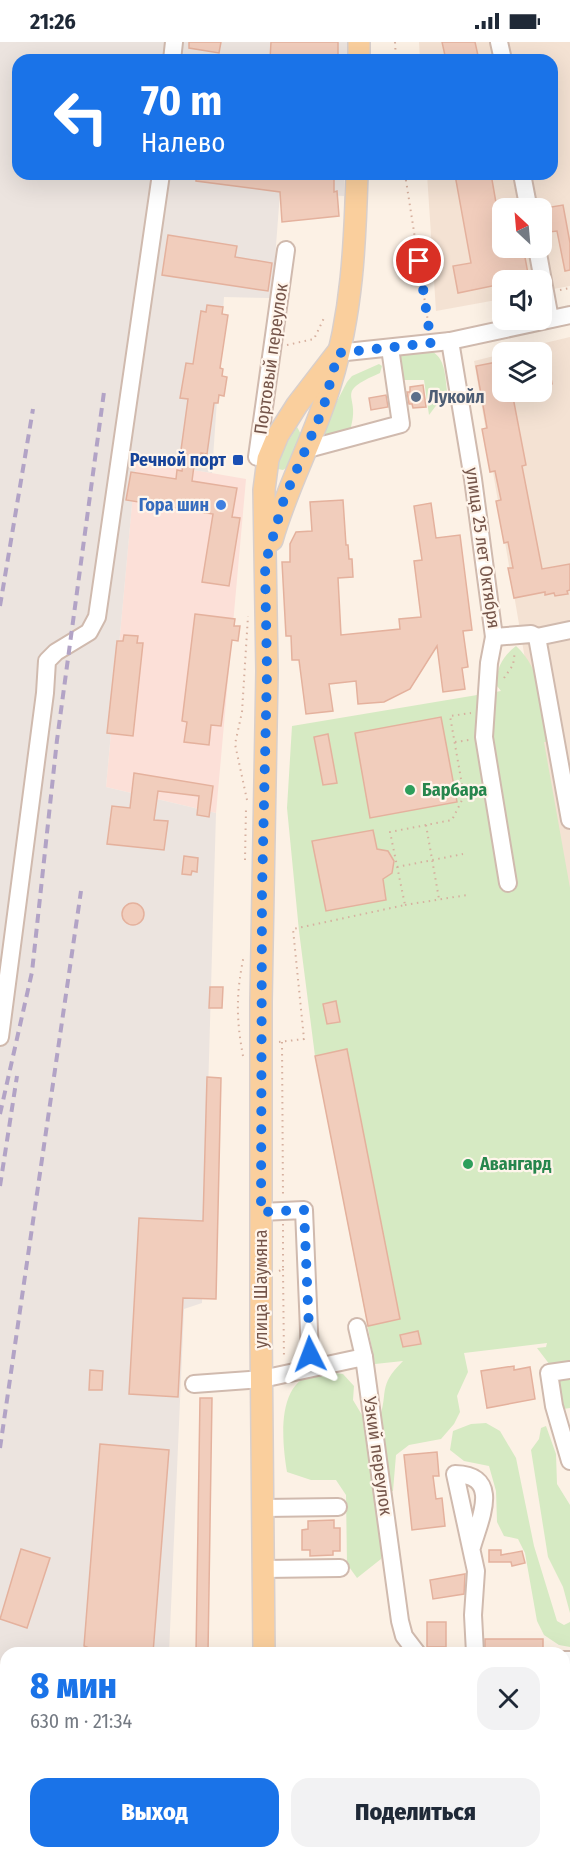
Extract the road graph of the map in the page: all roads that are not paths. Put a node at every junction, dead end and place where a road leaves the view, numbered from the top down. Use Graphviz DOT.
graph roads {
  1 [pos="160,180"];
  2 [pos="357,180"];
  3 [pos="523,180"];
  4 [pos="527,198"];
  5 [pos="286,250"];
  6 [pos="570,315"];
  7 [pos="552,319"];
  8 [pos="500,330"];
  9 [pos="450,341"];
  10 [pos="390,348"];
  11 [pos="338,353"];
  12 [pos="304,450"];
  13 [pos="268,459"];
  14 [pos="295,472"];
  15 [pos="265,564"];
  16 [pos="570,630"];
  17 [pos="494,637"];
  18 [pos="537,637"];
  19 [pos="570,820"];
  20 [pos="508,884"];
  21 [pos="0,1037"];
  22 [pos="261,1212"];
  23 [pos="357,1326"];
  24 [pos="310,1354"];
  25 [pos="364,1357"];
  26 [pos="570,1370"];
  27 [pos="262,1379"];
  28 [pos="194,1384"];
  29 [pos="570,1461"];
  30 [pos="338,1507"];
  31 [pos="264,1508"];
  32 [pos="472,1547"];
  33 [pos="340,1568"];
  34 [pos="264,1569"];
  35 [pos="264,1647"];
  36 [pos="412,1647"];
  37 [pos="475,1647"];
  1 -- 21 [label="street"];
  2 -- 11 [label="main road"];
  3 -- 4 [label="street"];
  5 -- 13 [label="street, Портовый переулок"];
  6 -- 7 [label="street"];
  8 -- 9 [label="street"];
  9 -- 10 [label="street"];
  9 -- 17 [label="street, улица 25 лет Октября"];
  10 -- 11 [label="street"];
  10 -- 12 [label="street"];
  11 -- 12 [label="main road, улица Шаумяна"];
  11 -- 13 [label="main road, улица Шаумяна"];
  12 -- 14 [label="main road, улица Шаумяна"];
  13 -- 14 [label="main road"];
  13 -- 15 [label="main road, улица Шаумяна"];
  14 -- 15 [label="main road, улица Шаумяна"];
  15 -- 22 [label="main road, улица Шаумяна"];
  16 -- 18 [label="street, улица 25 лет Октября"];
  17 -- 18 [label="street, улица 25 лет Октября"];
  17 -- 20 [label="street"];
  18 -- 19 [label="street"];
  22 -- 24 [label="street"];
  22 -- 27 [label="main road, улица Шаумяна"];
  23 -- 25 [label="street, Узкий переулок"];
  25 -- 27 [label="street"];
  25 -- 36 [label="street, Узкий переулок"];
  26 -- 29 [label="street"];
  27 -- 28 [label="street"];
  27 -- 31 [label="main road, улица Шаумяна"];
  30 -- 31 [label="street"];
  31 -- 34 [label="main road, улица Шаумяна"];
  32 -- 37 [label="street"];
  33 -- 34 [label="street"];
  34 -- 35 [label="main road, улица Шаумяна"];
}
